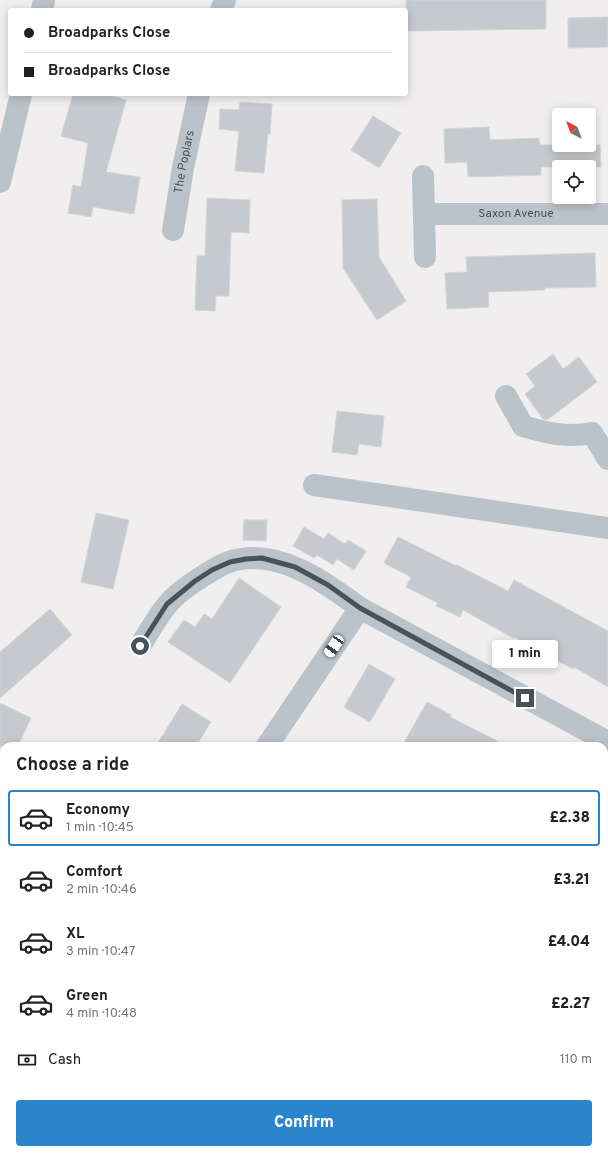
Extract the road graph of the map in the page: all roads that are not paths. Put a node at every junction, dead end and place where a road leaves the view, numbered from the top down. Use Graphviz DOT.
graph roads {
  1 [pos="21,96"];
  2 [pos="199,96"];
  3 [pos="423,176"];
  4 [pos="0,182"];
  5 [pos="424,214"];
  6 [pos="608,214"];
  7 [pos="173,230"];
  8 [pos="425,257"];
  9 [pos="506,396"];
  10 [pos="608,459"];
  11 [pos="314,485"];
  12 [pos="608,528"];
  13 [pos="360,608"];
  14 [pos="140,646"];
  15 [pos="270,742"];
  16 [pos="608,742"];
  1 -- 4 [label="street"];
  2 -- 7 [label="street, The Poplars"];
  3 -- 5 [label="street"];
  5 -- 6 [label="street, Saxon Avenue"];
  5 -- 8 [label="street"];
  9 -- 10 [label="street"];
  11 -- 12 [label="street"];
  13 -- 14 [label="street"];
  13 -- 15 [label="street"];
  13 -- 16 [label="street"];
}
